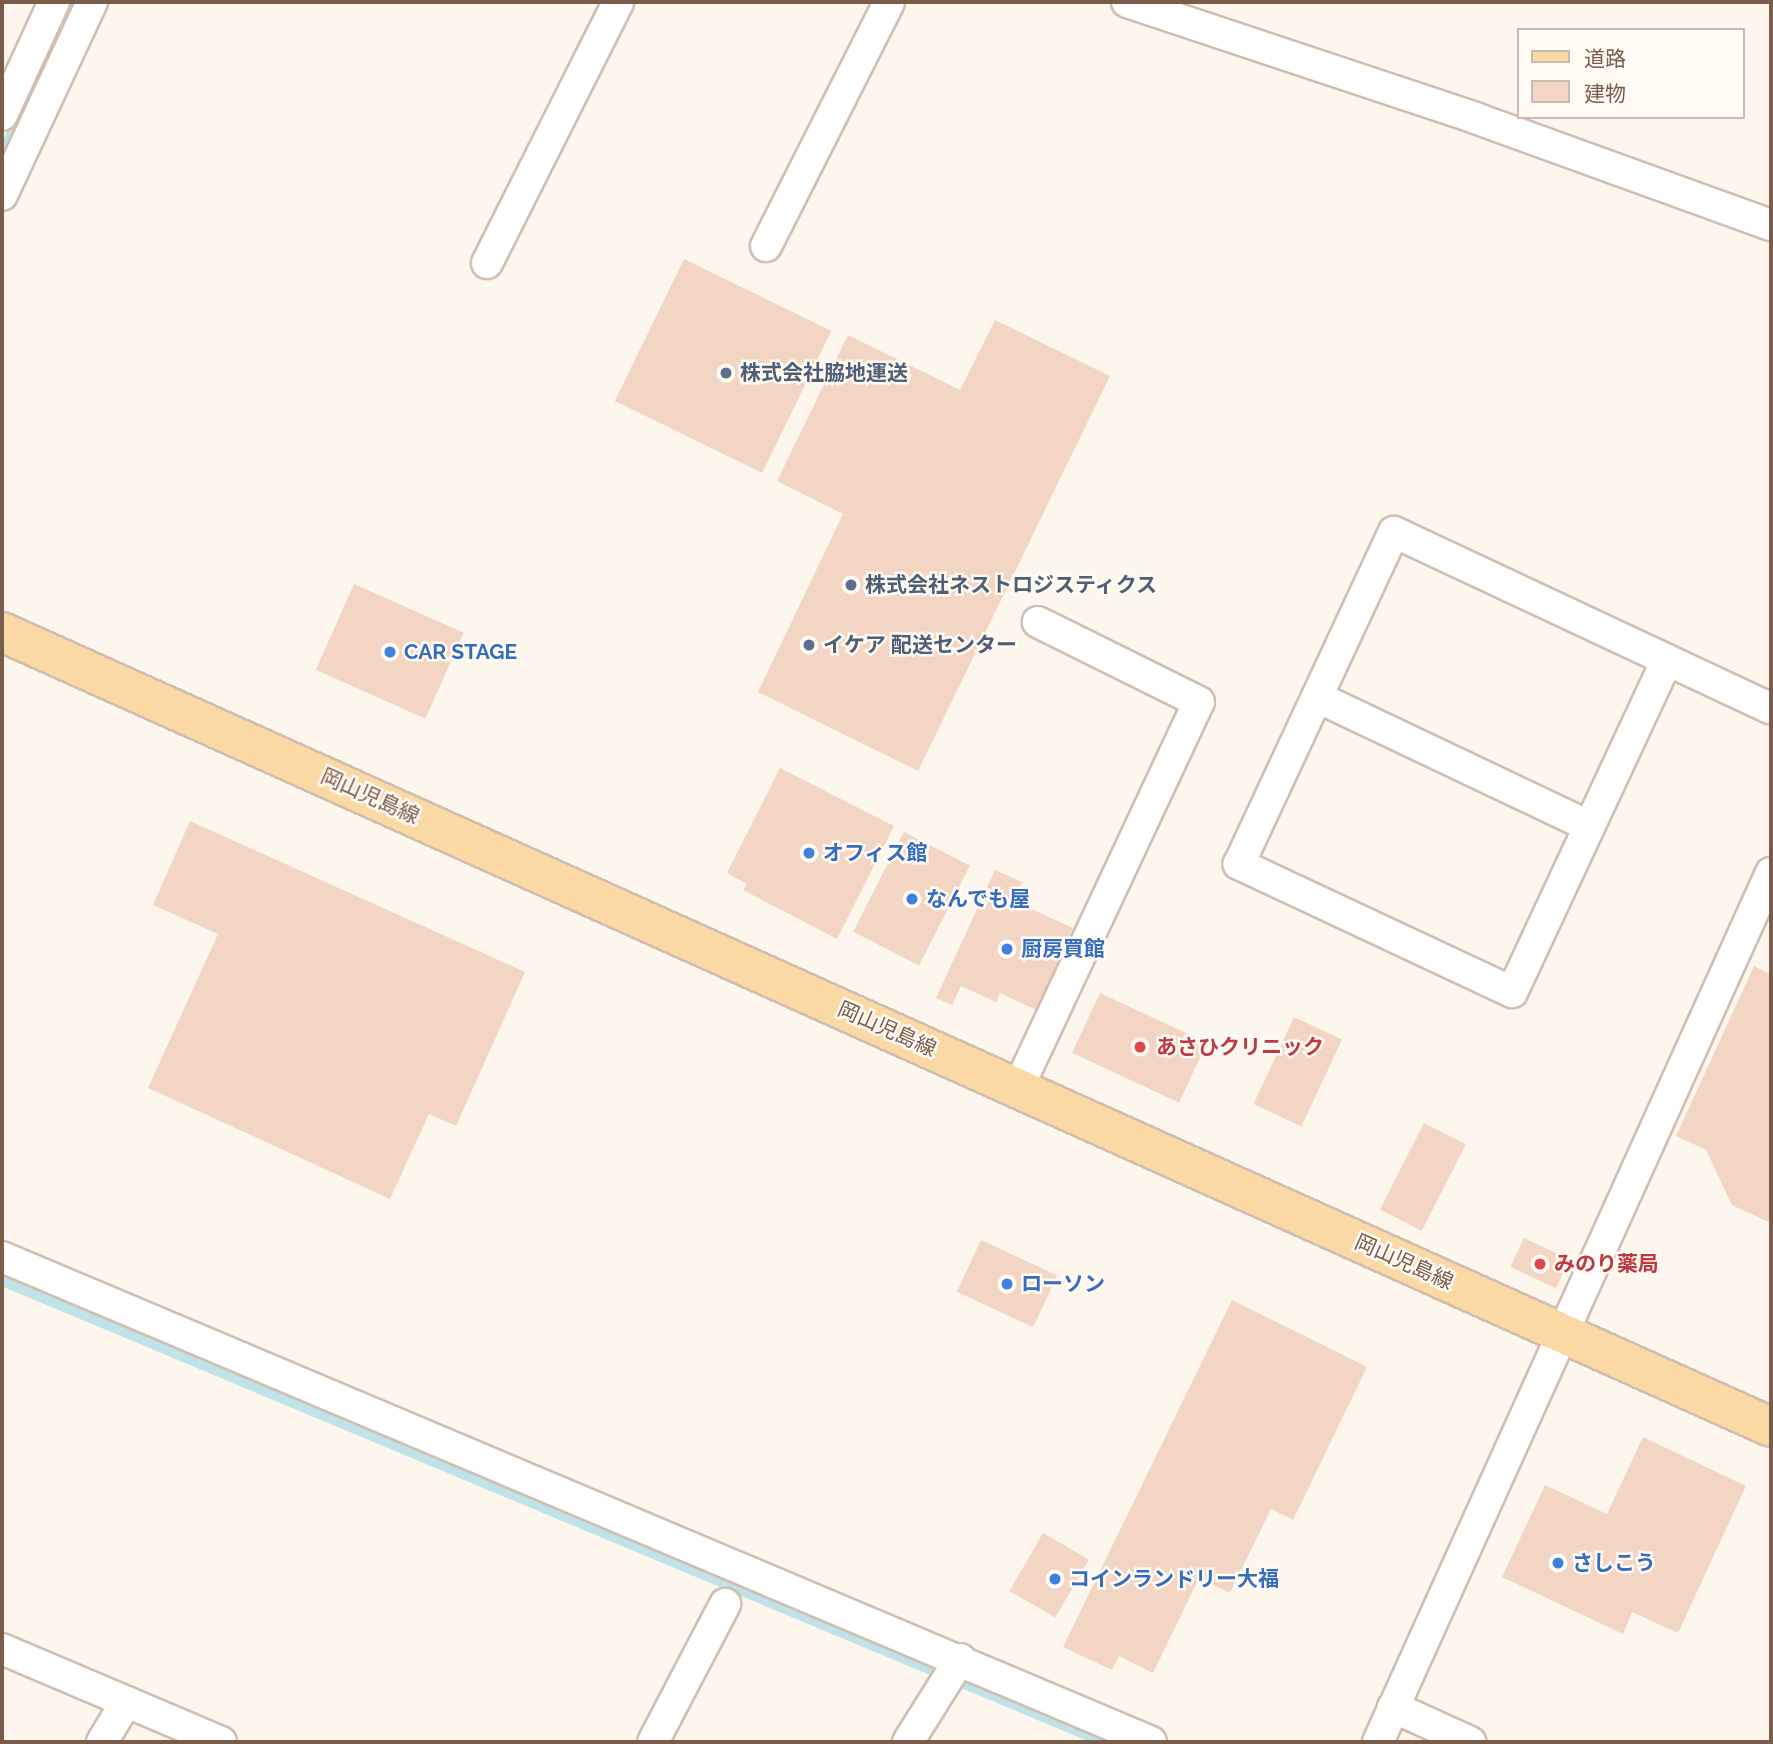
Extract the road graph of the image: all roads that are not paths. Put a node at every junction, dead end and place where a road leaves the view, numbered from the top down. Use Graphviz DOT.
graph roads {
  1 [pos="54,2"];
  2 [pos="92,2"];
  3 [pos="618,2"];
  4 [pos="888,2"];
  5 [pos="1127,2"];
  6 [pos="3,111"];
  7 [pos="2,195"];
  8 [pos="1771,225"];
  9 [pos="766,246"];
  10 [pos="487,263"];
  11 [pos="1038,622"];
  12 [pos="2,632"];
  13 [pos="1667,660"];
  14 [pos="1317,697"];
  15 [pos="1771,709"];
  16 [pos="1589,826"];
  17 [pos="1771,873"];
  18 [pos="1018,1088"];
  19 [pos="2,1258"];
  20 [pos="1559,1331"];
  21 [pos="1771,1427"];
  22 [pos="725,1604"];
  23 [pos="2,1649"];
  24 [pos="953,1670"];
  25 [pos="126,1702"];
  26 [pos="1394,1707"];
  27 [pos="1146,1741"];
  28 [pos="102,1742"];
  29 [pos="221,1742"];
  30 [pos="653,1742"];
  31 [pos="908,1742"];
  32 [pos="1378,1742"];
  33 [pos="1470,1742"];
  1 -- 6 [label="street"];
  2 -- 7 [label="street"];
  3 -- 10 [label="street"];
  4 -- 9 [label="street"];
  5 -- 8 [label="street"];
  11 -- 18 [label="street"];
  12 -- 18 [label="main road, 岡山児島線"];
  13 -- 14 [label="street"];
  13 -- 15 [label="street"];
  13 -- 16 [label="street"];
  14 -- 16 [label="street"];
  14 -- 16 [label="street"];
  17 -- 20 [label="street"];
  18 -- 20 [label="main road, 岡山児島線"];
  19 -- 24 [label="street"];
  20 -- 21 [label="main road, 岡山児島線"];
  20 -- 26 [label="street"];
  22 -- 30 [label="street"];
  23 -- 25 [label="street"];
  24 -- 27 [label="street"];
  24 -- 31 [label="street"];
  25 -- 28 [label="street"];
  25 -- 29 [label="street"];
  26 -- 32 [label="street"];
  26 -- 33 [label="street"];
}
